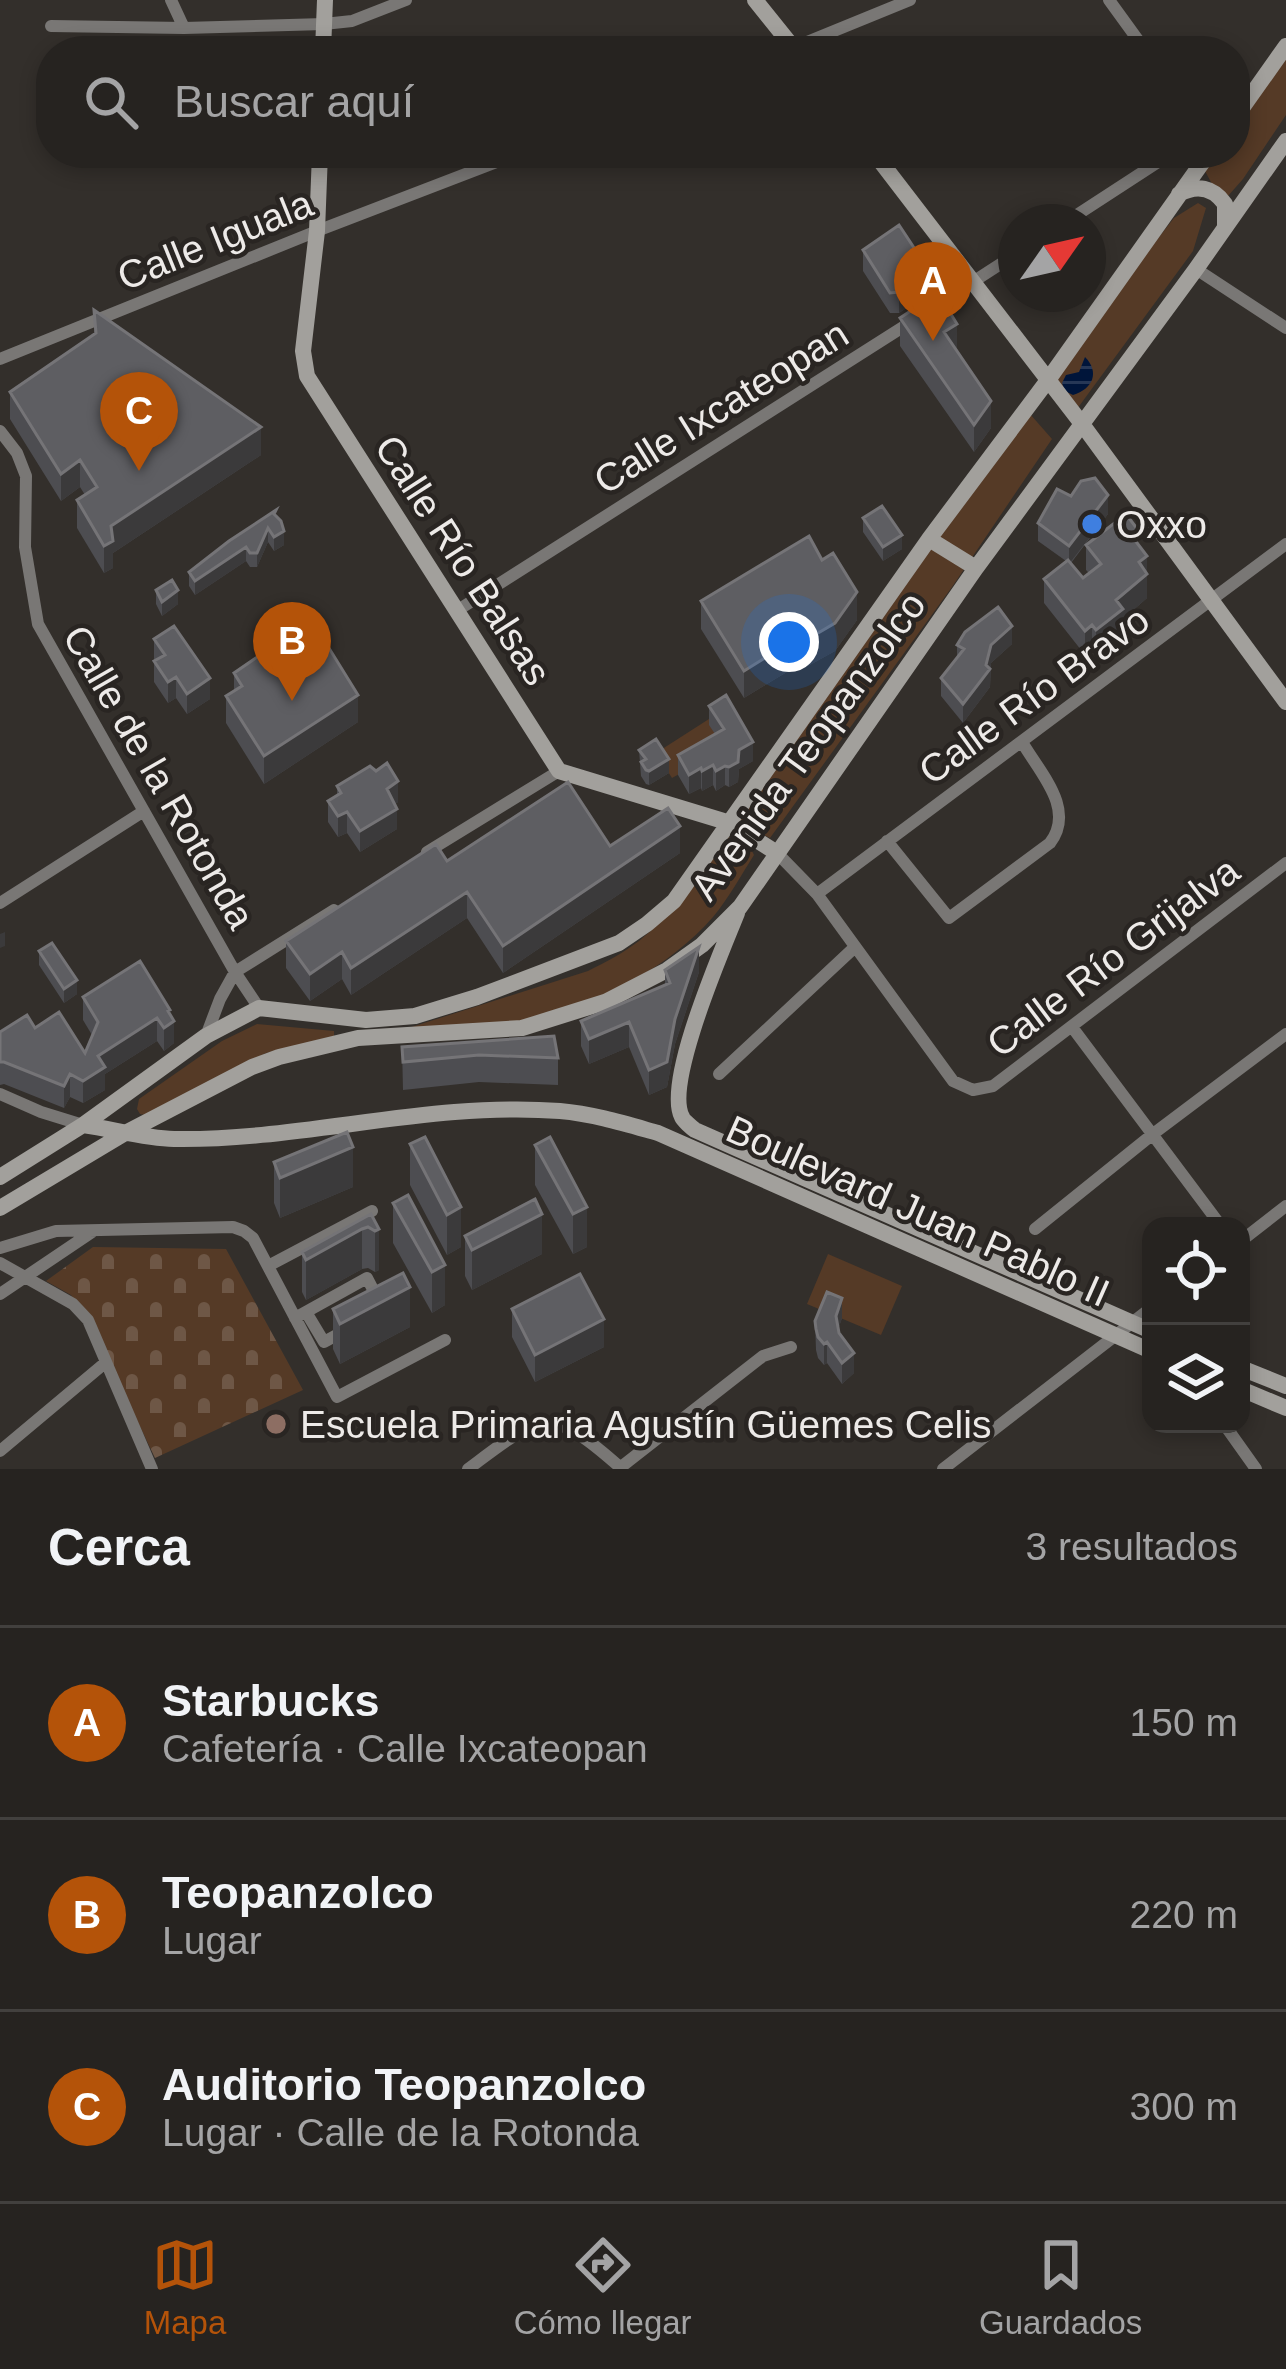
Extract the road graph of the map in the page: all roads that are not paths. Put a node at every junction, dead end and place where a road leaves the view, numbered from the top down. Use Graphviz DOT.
graph roads {
  1 [pos="171,0"];
  2 [pos="325,0"];
  3 [pos="406,0"];
  4 [pos="755,0"];
  5 [pos="910,0"];
  6 [pos="1109,0"];
  7 [pos="324,24"];
  8 [pos="51,26"];
  9 [pos="184,28"];
  10 [pos="324,36"];
  11 [pos="782,36"];
  12 [pos="825,36"];
  13 [pos="1135,36"];
  14 [pos="1286,46"];
  15 [pos="1250,96"];
  16 [pos="1286,141"];
  17 [pos="319,168"];
  18 [pos="481,168"];
  19 [pos="886,168"];
  20 [pos="1149,168"];
  21 [pos="1198,168"];
  22 [pos="1178,195"];
  23 [pos="1094,204"];
  24 [pos="1225,227"];
  25 [pos="317,231"];
  26 [pos="998,266"];
  27 [pos="1196,269"];
  28 [pos="973,282"];
  29 [pos="1286,328"];
  30 [pos="0,359"];
  31 [pos="1048,380"];
  32 [pos="1082,424"];
  33 [pos="0,431"];
  34 [pos="1107,458"];
  35 [pos="1055,461"];
  36 [pos="929,538"];
  37 [pos="1286,544"];
  38 [pos="976,568"];
  39 [pos="1212,601"];
  40 [pos="458,610"];
  41 [pos="1286,703"];
  42 [pos="1022,742"];
  43 [pos="559,771"];
  44 [pos="144,812"];
  45 [pos="730,823"];
  46 [pos="887,841"];
  47 [pos="777,853"];
  48 [pos="417,859"];
  49 [pos="1286,863"];
  50 [pos="817,894"];
  51 [pos="356,896"];
  52 [pos="0,903"];
  53 [pos="740,907"];
  54 [pos="855,947"];
  55 [pos="235,971"];
  56 [pos="259,1008"];
  57 [pos="1072,1027"];
  58 [pos="1286,1034"];
  59 [pos="206,1036"];
  60 [pos="719,1074"];
  61 [pos="0,1094"];
  62 [pos="83,1125"];
  63 [pos="127,1132"];
  64 [pos="1153,1134"];
  65 [pos="0,1177"];
  66 [pos="1286,1206"];
  67 [pos="0,1208"];
  68 [pos="372,1211"];
  69 [pos="1214,1217"];
  70 [pos="1035,1229"];
  71 [pos="93,1232"];
  72 [pos="1250,1234"];
  73 [pos="0,1248"];
  74 [pos="0,1263"];
  75 [pos="268,1265"];
  76 [pos="25,1277"];
  77 [pos="0,1294"];
  78 [pos="331,1298"];
  79 [pos="384,1309"];
  80 [pos="301,1315"];
  81 [pos="1142,1315"];
  82 [pos="366,1319"];
  83 [pos="348,1329"];
  84 [pos="1124,1329"];
  85 [pos="1142,1330"];
  86 [pos="445,1340"];
  87 [pos="1142,1344"];
  88 [pos="791,1347"];
  89 [pos="105,1363"];
  90 [pos="1250,1372"];
  91 [pos="1286,1387"];
  92 [pos="1250,1393"];
  93 [pos="1286,1408"];
  94 [pos="1230,1433"];
  95 [pos="0,1451"];
  96 [pos="621,1468"];
  97 [pos="152,1469"];
  98 [pos="468,1469"];
  99 [pos="944,1469"];
  100 [pos="1256,1469"];
  1 -- 9 [label="street"];
  2 -- 7 [label="main road"];
  3 -- 7 [label="street"];
  4 -- 11 [label="main road"];
  5 -- 12 [label="street"];
  6 -- 13 [label="street"];
  7 -- 9 [label="street"];
  7 -- 10 [label="main road"];
  8 -- 9 [label="street"];
  14 -- 15 [label="main road"];
  16 -- 24 [label="main road, Avenida Teopanzolco"];
  17 -- 25 [label="main road, Calle Río Balsas"];
  18 -- 25 [label="street, Calle Iguala"];
  19 -- 28 [label="main road"];
  20 -- 23 [label="street"];
  21 -- 22 [label="main road, Avenida Teopanzolco"];
  22 -- 24 [label="main road"];
  22 -- 31 [label="main road, Avenida Teopanzolco"];
  24 -- 27 [label="main road, Avenida Teopanzolco"];
  25 -- 30 [label="street, Calle Iguala"];
  25 -- 40 [label="main road, Calle Río Balsas"];
  26 -- 28 [label="street, Calle Ixcateopan"];
  27 -- 29 [label="street"];
  27 -- 32 [label="main road, Avenida Teopanzolco"];
  28 -- 31 [label="main road"];
  28 -- 40 [label="street, Calle Ixcateopan"];
  31 -- 32 [label="main road"];
  31 -- 36 [label="main road, Avenida Teopanzolco"];
  32 -- 34 [label="main road"];
  32 -- 35 [label="main road, Avenida Teopanzolco"];
  33 -- 44 [label="street, Calle de la Rotonda"];
  34 -- 35 [label="main road"];
  34 -- 39 [label="main road"];
  35 -- 38 [label="main road, Avenida Teopanzolco"];
  36 -- 38 [label="main road"];
  36 -- 45 [label="main road, Avenida Teopanzolco"];
  37 -- 39 [label="street, Calle Río Bravo"];
  38 -- 47 [label="main road, Avenida Teopanzolco"];
  39 -- 41 [label="main road"];
  39 -- 42 [label="street, Calle Río Bravo"];
  40 -- 43 [label="main road, Calle Río Balsas"];
  42 -- 46 [label="street, Calle Río Bravo"];
  42 -- 46 [label="street"];
  43 -- 45 [label="main road"];
  43 -- 48 [label="street"];
  44 -- 52 [label="street"];
  44 -- 55 [label="street, Calle de la Rotonda"];
  45 -- 47 [label="main road"];
  45 -- 56 [label="main road, Avenida Teopanzolco"];
  46 -- 50 [label="street, Calle Río Bravo"];
  47 -- 50 [label="street"];
  47 -- 53 [label="main road, Avenida Teopanzolco"];
  49 -- 57 [label="street, Calle Río Grijalva"];
  50 -- 54 [label="street"];
  51 -- 55 [label="street"];
  53 -- 63 [label="main road, Avenida Teopanzolco"];
  53 -- 84 [label="main road, Boulevard Juan Pablo II"];
  54 -- 57 [label="street, Calle Río Grijalva"];
  54 -- 60 [label="street"];
  55 -- 56 [label="street, Calle de la Rotonda"];
  55 -- 59 [label="street"];
  56 -- 59 [label="main road"];
  57 -- 64 [label="street"];
  58 -- 64 [label="street"];
  59 -- 62 [label="main road"];
  61 -- 62 [label="street"];
  62 -- 63 [label="main road, Boulevard Juan Pablo II"];
  62 -- 65 [label="main road"];
  63 -- 67 [label="main road, Avenida Teopanzolco"];
  63 -- 84 [label="main road, Boulevard Juan Pablo II"];
  64 -- 69 [label="street"];
  64 -- 70 [label="street"];
  66 -- 72 [label="street"];
  68 -- 75 [label="street"];
  71 -- 73 [label="street"];
  71 -- 75 [label="street"];
  71 -- 76 [label="street"];
  74 -- 76 [label="street"];
  75 -- 80 [label="street"];
  76 -- 77 [label="street"];
  76 -- 89 [label="street"];
  78 -- 79 [label="street"];
  78 -- 80 [label="street"];
  78 -- 83 [label="street"];
  80 -- 83 [label="street"];
  80 -- 86 [label="street"];
  81 -- 84 [label="street"];
  82 -- 83 [label="street"];
  84 -- 85 [label="main road, Boulevard Juan Pablo II"];
  84 -- 87 [label="main road, Boulevard Juan Pablo II"];
  84 -- 99 [label="street"];
  88 -- 96 [label="street"];
  89 -- 95 [label="street"];
  89 -- 97 [label="street"];
  90 -- 91 [label="main road"];
  92 -- 93 [label="main road"];
  94 -- 100 [label="street"];
  96 -- 98 [label="street"];
}
